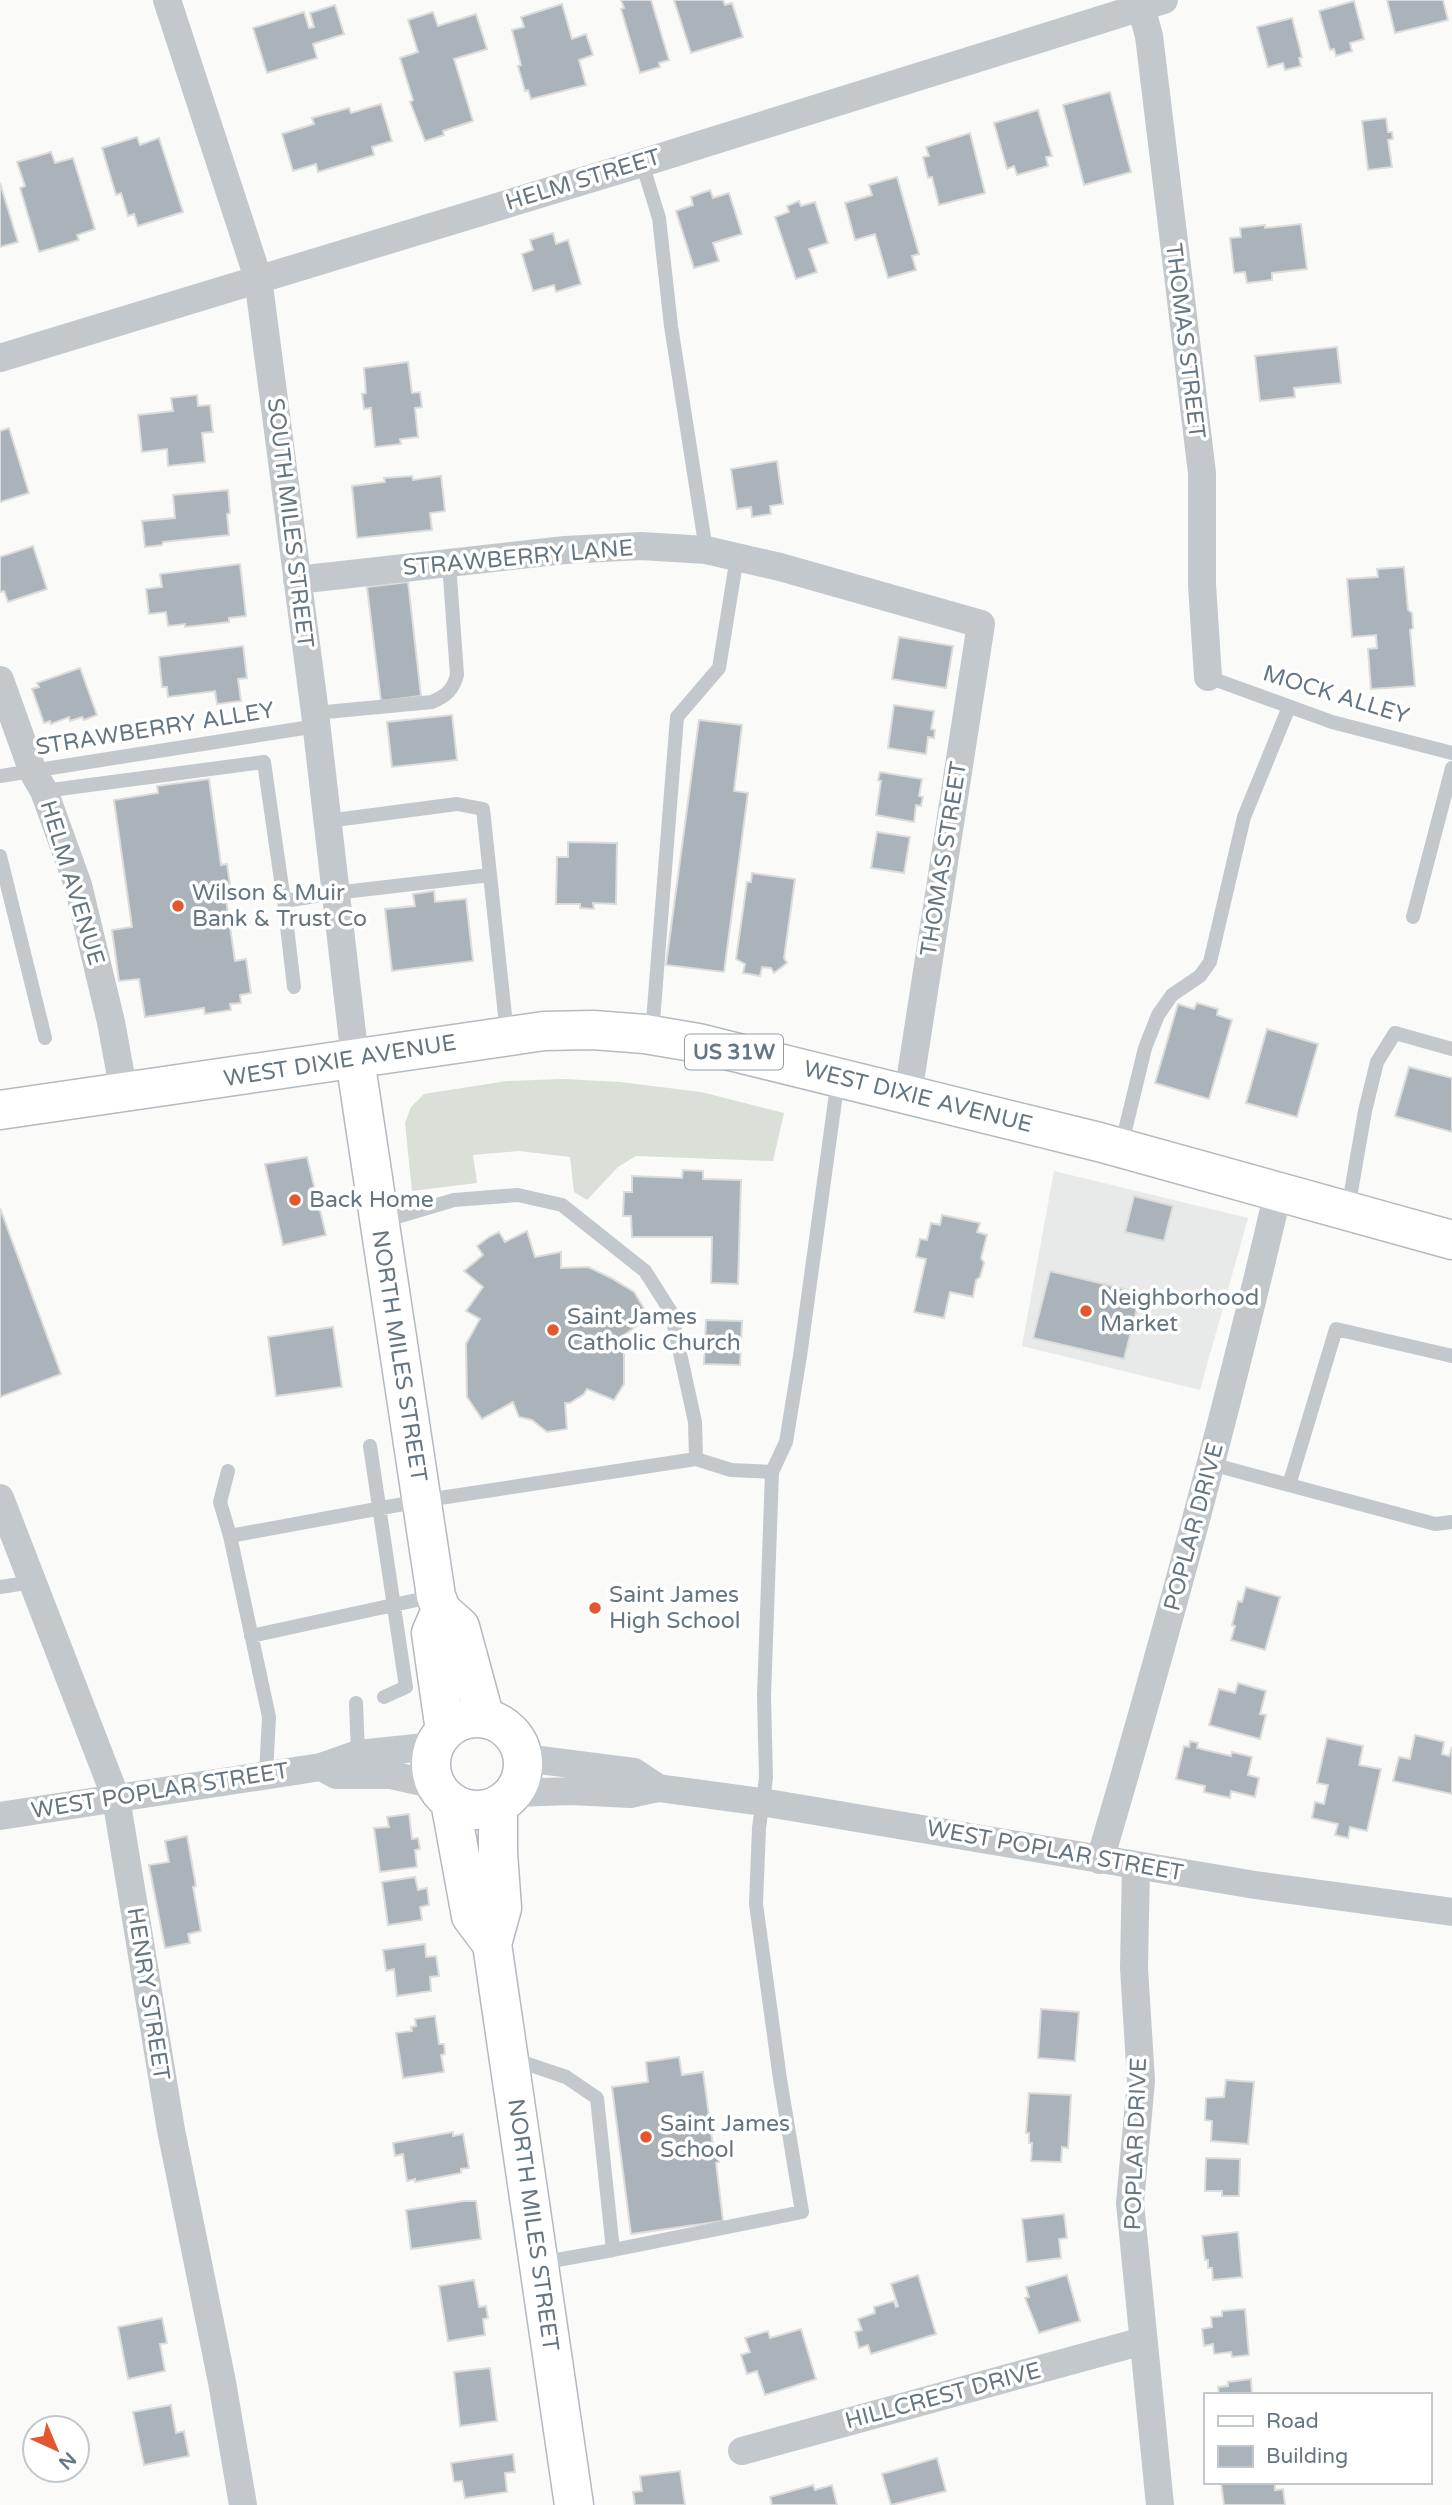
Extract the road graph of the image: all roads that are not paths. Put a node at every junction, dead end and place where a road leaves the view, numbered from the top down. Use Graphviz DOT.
graph roads {
  1 [pos="167,0"];
  2 [pos="1153,4"];
  3 [pos="642,163"];
  4 [pos="258,278"];
  5 [pos="0,358"];
  6 [pos="706,550"];
  7 [pos="737,557"];
  8 [pos="449,563"];
  9 [pos="298,580"];
  10 [pos="981,624"];
  11 [pos="1208,677"];
  12 [pos="0,680"];
  13 [pos="1289,707"];
  14 [pos="316,719"];
  15 [pos="1452,753"];
  16 [pos="1452,768"];
  17 [pos="0,776"];
  18 [pos="39,782"];
  19 [pos="327,821"];
  20 [pos="0,856"];
  21 [pos="490,875"];
  22 [pos="335,893"];
  23 [pos="284,901"];
  24 [pos="1413,917"];
  25 [pos="294,987"];
  26 [pos="507,1036"];
  27 [pos="652,1036"];
  28 [pos="45,1038"];
  29 [pos="1452,1049"];
  30 [pos="355,1059"];
  31 [pos="839,1077"];
  32 [pos="124,1093"];
  33 [pos="908,1094"];
  34 [pos="0,1110"];
  35 [pos="1121,1148"];
  36 [pos="1278,1192"];
  37 [pos="1348,1211"];
  38 [pos="379,1222"];
  39 [pos="1452,1240"];
  40 [pos="1452,1356"];
  41 [pos="370,1446"];
  42 [pos="696,1459"];
  43 [pos="1211,1464"];
  44 [pos="228,1471"];
  45 [pos="772,1472"];
  46 [pos="1289,1485"];
  47 [pos="0,1498"];
  48 [pos="420,1501"];
  49 [pos="379,1508"];
  50 [pos="1452,1522"];
  51 [pos="230,1536"];
  52 [pos="32,1582"];
  53 [pos="0,1587"];
  54 [pos="438,1603"];
  55 [pos="394,1607"];
  56 [pos="251,1636"];
  57 [pos="384,1697"];
  58 [pos="356,1703"];
  59 [pos="485,1719"];
  60 [pos="440,1739"];
  61 [pos="358,1754"];
  62 [pos="321,1767"];
  63 [pos="267,1774"];
  64 [pos="512,1785"];
  65 [pos="443,1793"];
  66 [pos="116,1798"];
  67 [pos="762,1801"];
  68 [pos="0,1816"];
  69 [pos="1100,1860"];
  70 [pos="1136,1865"];
  71 [pos="1452,1912"];
  72 [pos="492,1944"];
  73 [pos="508,2057"];
  74 [pos="613,2250"];
  75 [pos="539,2263"];
  76 [pos="1143,2341"];
  77 [pos="742,2451"];
  78 [pos="243,2505"];
  79 [pos="575,2505"];
  80 [pos="1160,2505"];
  1 -- 4 [label="street, SOUTH MILES STREET"];
  2 -- 3 [label="street, HELM STREET"];
  2 -- 11 [label="street, THOMAS STREET"];
  3 -- 4 [label="street, HELM STREET"];
  3 -- 6 [label="lane"];
  4 -- 5 [label="street, HELM STREET"];
  4 -- 9 [label="street, SOUTH MILES STREET"];
  6 -- 7 [label="street, STRAWBERRY LANE"];
  6 -- 8 [label="street, STRAWBERRY LANE"];
  7 -- 10 [label="street, STRAWBERRY LANE"];
  7 -- 27 [label="lane"];
  8 -- 9 [label="street, STRAWBERRY LANE"];
  8 -- 14 [label="lane, STRAWBERRY ALLEY"];
  9 -- 14 [label="street, SOUTH MILES STREET"];
  10 -- 33 [label="street, THOMAS STREET"];
  11 -- 13 [label="lane, MOCK ALLEY"];
  12 -- 18 [label="street, HELM AVENUE"];
  13 -- 15 [label="lane, MOCK ALLEY"];
  13 -- 35 [label="lane"];
  14 -- 18 [label="lane, STRAWBERRY ALLEY"];
  14 -- 19 [label="street, SOUTH MILES STREET"];
  16 -- 24 [label="lane"];
  17 -- 18 [label="lane, STRAWBERRY ALLEY"];
  18 -- 23 [label="lane"];
  18 -- 32 [label="street, HELM AVENUE"];
  19 -- 21 [label="lane"];
  19 -- 22 [label="street, SOUTH MILES STREET"];
  20 -- 28 [label="lane"];
  21 -- 22 [label="lane"];
  21 -- 26 [label="lane"];
  22 -- 23 [label="lane"];
  22 -- 30 [label="street, SOUTH MILES STREET"];
  23 -- 25 [label="lane"];
  26 -- 27 [label="main road, WEST DIXIE AVENUE / US 31W"];
  26 -- 30 [label="main road, WEST DIXIE AVENUE / US 31W"];
  27 -- 31 [label="main road, WEST DIXIE AVENUE / US 31W"];
  29 -- 37 [label="lane"];
  30 -- 32 [label="main road, WEST DIXIE AVENUE / US 31W"];
  30 -- 38 [label="main road, NORTH MILES STREET"];
  31 -- 33 [label="main road, WEST DIXIE AVENUE / US 31W"];
  31 -- 45 [label="lane"];
  32 -- 34 [label="main road, WEST DIXIE AVENUE / US 31W"];
  33 -- 35 [label="main road, WEST DIXIE AVENUE / US 31W"];
  35 -- 36 [label="main road, WEST DIXIE AVENUE / US 31W"];
  36 -- 37 [label="main road, WEST DIXIE AVENUE / US 31W"];
  36 -- 43 [label="street, POPLAR DRIVE"];
  37 -- 39 [label="main road, WEST DIXIE AVENUE / US 31W"];
  38 -- 42 [label="lane"];
  38 -- 48 [label="main road, NORTH MILES STREET"];
  40 -- 46 [label="lane"];
  41 -- 49 [label="lane"];
  42 -- 45 [label="lane"];
  42 -- 48 [label="lane"];
  43 -- 46 [label="lane"];
  43 -- 69 [label="street, POPLAR DRIVE"];
  44 -- 51 [label="lane"];
  45 -- 67 [label="lane"];
  46 -- 50 [label="lane"];
  47 -- 52 [label="street, HENRY STREET"];
  48 -- 49 [label="lane"];
  48 -- 54 [label="main road, NORTH MILES STREET"];
  49 -- 51 [label="lane"];
  49 -- 55 [label="lane"];
  51 -- 56 [label="lane"];
  52 -- 53 [label="lane"];
  52 -- 66 [label="street, HENRY STREET"];
  54 -- 55 [label="lane"];
  54 -- 59 [label="main road, NORTH MILES STREET"];
  54 -- 60 [label="main road, NORTH MILES STREET"];
  55 -- 56 [label="lane"];
  55 -- 57 [label="lane"];
  56 -- 63 [label="lane"];
  58 -- 61 [label="lane"];
  59 -- 60 [label="main road"];
  59 -- 64 [label="main road"];
  60 -- 61 [label="street, WEST POPLAR STREET"];
  60 -- 65 [label="main road"];
  61 -- 62 [label="street, WEST POPLAR STREET"];
  62 -- 63 [label="street, WEST POPLAR STREET"];
  62 -- 65 [label="street, WEST POPLAR STREET"];
  63 -- 66 [label="street, WEST POPLAR STREET"];
  64 -- 65 [label="main road"];
  64 -- 67 [label="street, WEST POPLAR STREET"];
  64 -- 72 [label="main road, NORTH MILES STREET"];
  65 -- 72 [label="main road, NORTH MILES STREET"];
  66 -- 68 [label="street, WEST POPLAR STREET"];
  66 -- 78 [label="street, HENRY STREET"];
  67 -- 69 [label="street, WEST POPLAR STREET"];
  67 -- 74 [label="lane"];
  69 -- 70 [label="street, WEST POPLAR STREET"];
  70 -- 71 [label="street, WEST POPLAR STREET"];
  70 -- 76 [label="street, POPLAR DRIVE"];
  72 -- 73 [label="main road, NORTH MILES STREET"];
  73 -- 74 [label="lane"];
  73 -- 75 [label="main road, NORTH MILES STREET"];
  74 -- 75 [label="lane"];
  75 -- 79 [label="main road, NORTH MILES STREET"];
  76 -- 77 [label="street, HILLCREST DRIVE"];
  76 -- 80 [label="street, POPLAR DRIVE"];
}
